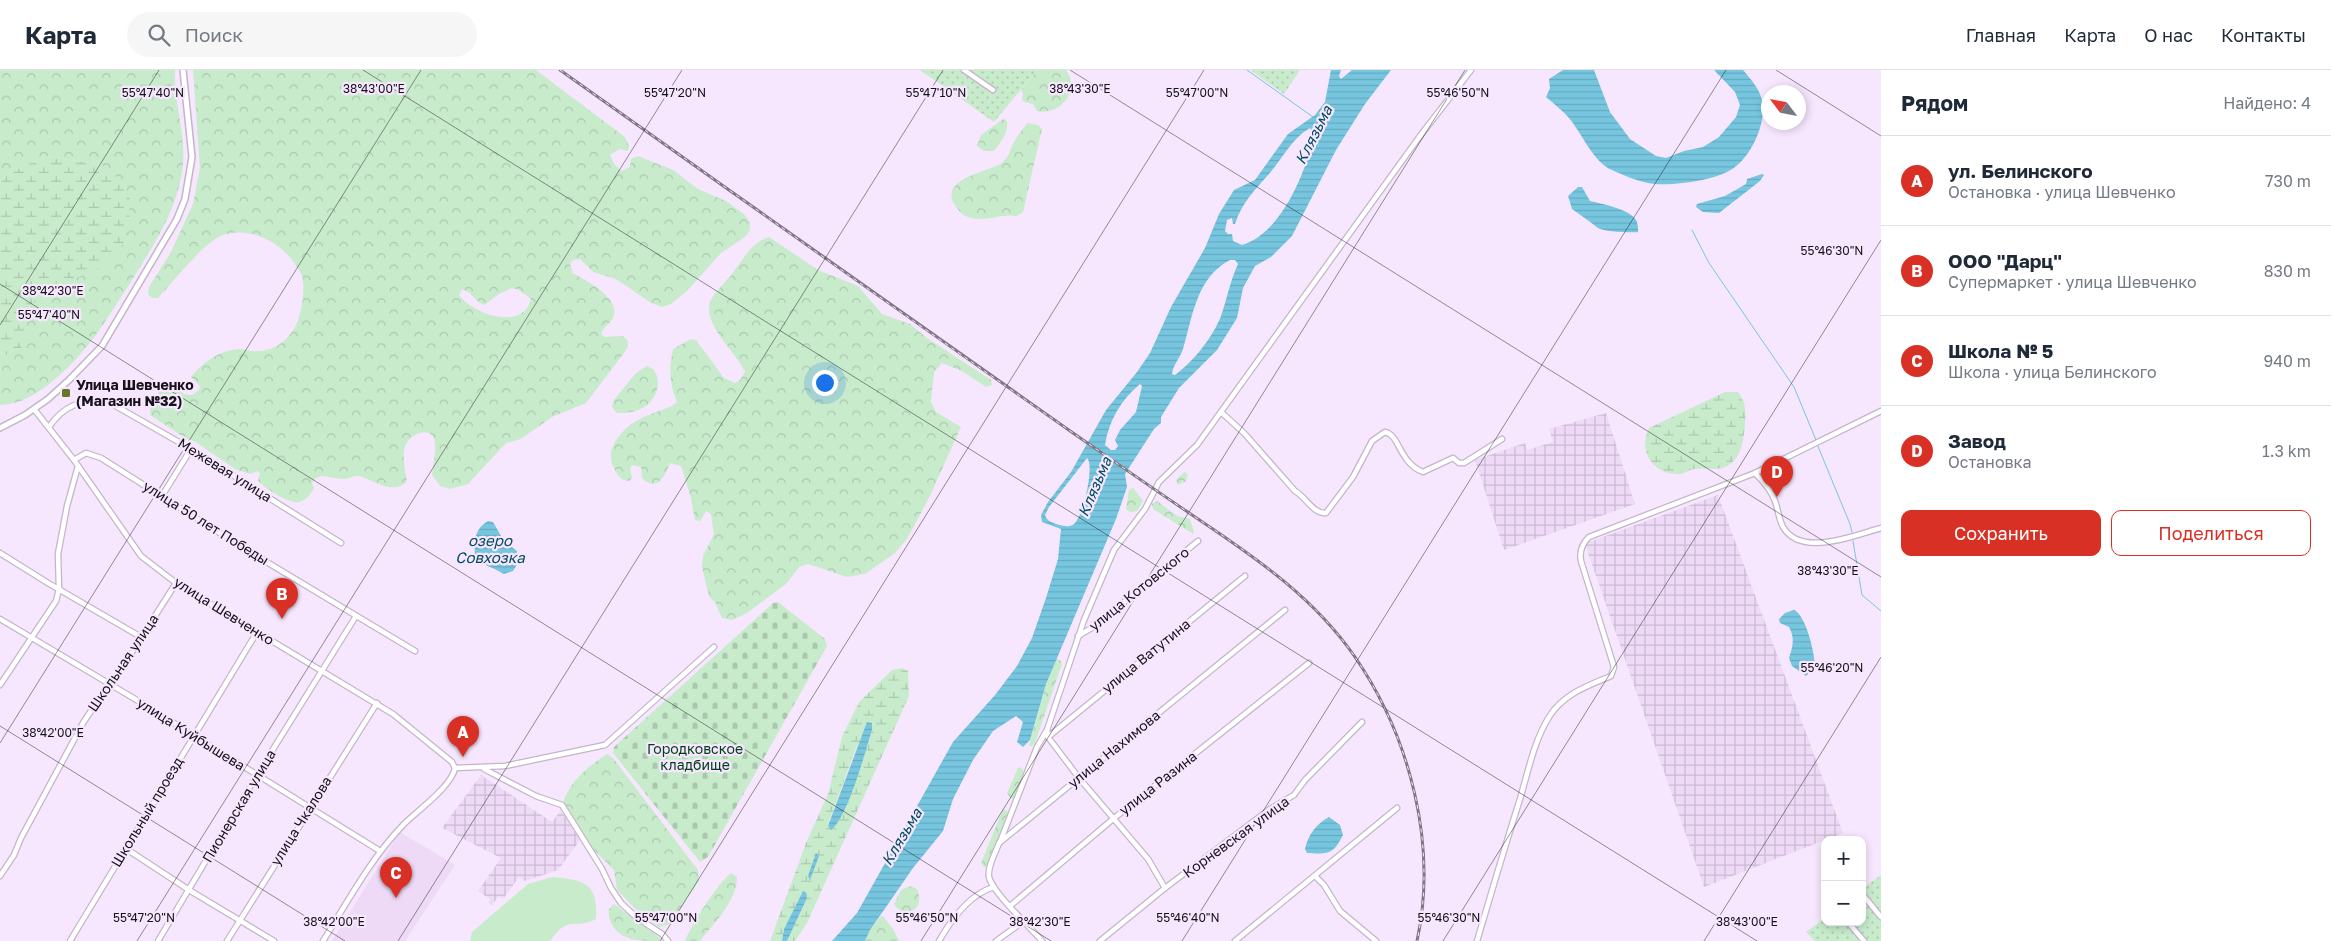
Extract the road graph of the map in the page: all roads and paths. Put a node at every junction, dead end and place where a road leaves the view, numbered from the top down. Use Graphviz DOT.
graph roads {
  1 [pos="183,70"];
  2 [pos="964,70"];
  3 [pos="1471,70"];
  4 [pos="993,90"];
  5 [pos="34,409"];
  6 [pos="1221,412"];
  7 [pos="1881,412"];
  8 [pos="0,428"];
  9 [pos="49,428"];
  10 [pos="1502,439"];
  11 [pos="191,449"];
  12 [pos="74,460"];
  13 [pos="78,466"];
  14 [pos="1754,473"];
  15 [pos="162,496"];
  16 [pos="1881,528"];
  17 [pos="1198,541"];
  18 [pos="341,543"];
  19 [pos="0,553"];
  20 [pos="1244,576"];
  21 [pos="176,583"];
  22 [pos="59,590"];
  23 [pos="1285,610"];
  24 [pos="356,616"];
  25 [pos="0,619"];
  26 [pos="257,632"];
  27 [pos="1078,636"];
  28 [pos="142,637"];
  29 [pos="32,638"];
  30 [pos="714,647"];
  31 [pos="414,651"];
  32 [pos="1309,663"];
  33 [pos="321,671"];
  34 [pos="0,685"];
  35 [pos="111,685"];
  36 [pos="376,702"];
  37 [pos="1362,722"];
  38 [pos="1047,730"];
  39 [pos="194,736"];
  40 [pos="1048,737"];
  41 [pos="455,768"];
  42 [pos="480,768"];
  43 [pos="257,775"];
  44 [pos="1079,778"];
  45 [pos="310,807"];
  46 [pos="1398,808"];
  47 [pos="1113,819"];
  48 [pos="999,843"];
  49 [pos="125,848"];
  50 [pos="380,851"];
  51 [pos="0,876"];
  52 [pos="1315,876"];
  53 [pos="994,887"];
  54 [pos="1165,888"];
  55 [pos="189,890"];
  56 [pos="1866,899"];
  57 [pos="1010,906"];
  58 [pos="1881,917"];
  59 [pos="239,919"];
  60 [pos="1024,921"];
  61 [pos="1851,926"];
  62 [pos="70,941"];
  63 [pos="158,941"];
  64 [pos="227,941"];
  65 [pos="274,941"];
  66 [pos="323,941"];
  67 [pos="668,941"];
  68 [pos="939,941"];
  69 [pos="996,941"];
  70 [pos="1042,941"];
  71 [pos="1100,941"];
  72 [pos="1235,941"];
  73 [pos="1376,941"];
  74 [pos="1477,941"];
  75 [pos="1864,941"];
  1 -- 5 [label="street"];
  2 -- 4 [label="street"];
  3 -- 6 [label="street"];
  5 -- 8 [label="street"];
  5 -- 9 [label="street, улица Шевченко"];
  6 -- 10 [label="street"];
  6 -- 27 [label="street"];
  7 -- 14 [label="street"];
  9 -- 11 [label="street, Межевая улица"];
  9 -- 12 [label="street, улица Шевченко"];
  11 -- 15 [label="street"];
  11 -- 18 [label="street, Межевая улица"];
  12 -- 13 [label="street, улица Шевченко"];
  12 -- 15 [label="street, улица 50 лет Победы"];
  13 -- 21 [label="street, улица Шевченко"];
  13 -- 22 [label="street"];
  14 -- 16 [label="street"];
  14 -- 74 [label="street"];
  15 -- 24 [label="street, улица 50 лет Победы"];
  17 -- 27 [label="street, улица Котовского"];
  19 -- 22 [label="street"];
  20 -- 40 [label="street, улица Ватутина"];
  21 -- 26 [label="street, улица Шевченко"];
  21 -- 28 [label="street, Школьная улица"];
  22 -- 28 [label="street"];
  22 -- 29 [label="street"];
  23 -- 44 [label="street, улица Нахимова"];
  24 -- 31 [label="street, улица 50 лет Победы"];
  24 -- 33 [label="street, Пионерская улица"];
  25 -- 29 [label="street, улица Куйбышева"];
  26 -- 33 [label="street, улица Шевченко"];
  26 -- 39 [label="street, Школьный проезд"];
  27 -- 38 [label="street"];
  28 -- 35 [label="street, Школьная улица"];
  29 -- 34 [label="street"];
  29 -- 35 [label="street, улица Куйбышева"];
  30 -- 42 [label="street"];
  32 -- 47 [label="street, улица Разина"];
  33 -- 36 [label="street, улица Шевченко"];
  33 -- 43 [label="street, Пионерская улица"];
  35 -- 39 [label="street, улица Куйбышева"];
  35 -- 51 [label="street, Школьная улица"];
  36 -- 41 [label="street, улица Шевченко"];
  36 -- 45 [label="street, улица Чкалова"];
  37 -- 54 [label="street, Корневская улица"];
  38 -- 40 [label="street"];
  38 -- 48 [label="street"];
  39 -- 43 [label="street, улица Куйбышева"];
  39 -- 49 [label="street, Школьный проезд"];
  40 -- 44 [label="street"];
  41 -- 42 [label="street"];
  41 -- 50 [label="street"];
  42 -- 67 [label="street"];
  43 -- 45 [label="street, улица Куйбышева"];
  43 -- 55 [label="street, Пионерская улица"];
  44 -- 47 [label="street"];
  44 -- 48 [label="street, улица Нахимова"];
  45 -- 50 [label="street, улица Куйбышева"];
  45 -- 59 [label="street, улица Чкалова"];
  46 -- 52 [label="street"];
  47 -- 54 [label="street"];
  47 -- 57 [label="street, улица Разина"];
  48 -- 53 [label="street"];
  49 -- 55 [label="street"];
  49 -- 62 [label="street, Школьный проезд"];
  50 -- 66 [label="street"];
  52 -- 72 [label="street"];
  52 -- 73 [label="street"];
  53 -- 57 [label="street"];
  53 -- 68 [label="street"];
  54 -- 71 [label="street, Корневская улица"];
  55 -- 59 [label="street"];
  55 -- 63 [label="street, Пионерская улица"];
  56 -- 58 [label="street"];
  57 -- 60 [label="street"];
  59 -- 64 [label="street, улица Чкалова"];
  59 -- 65 [label="street"];
  60 -- 69 [label="street"];
  60 -- 70 [label="street"];
  61 -- 75 [label="street"];
}
